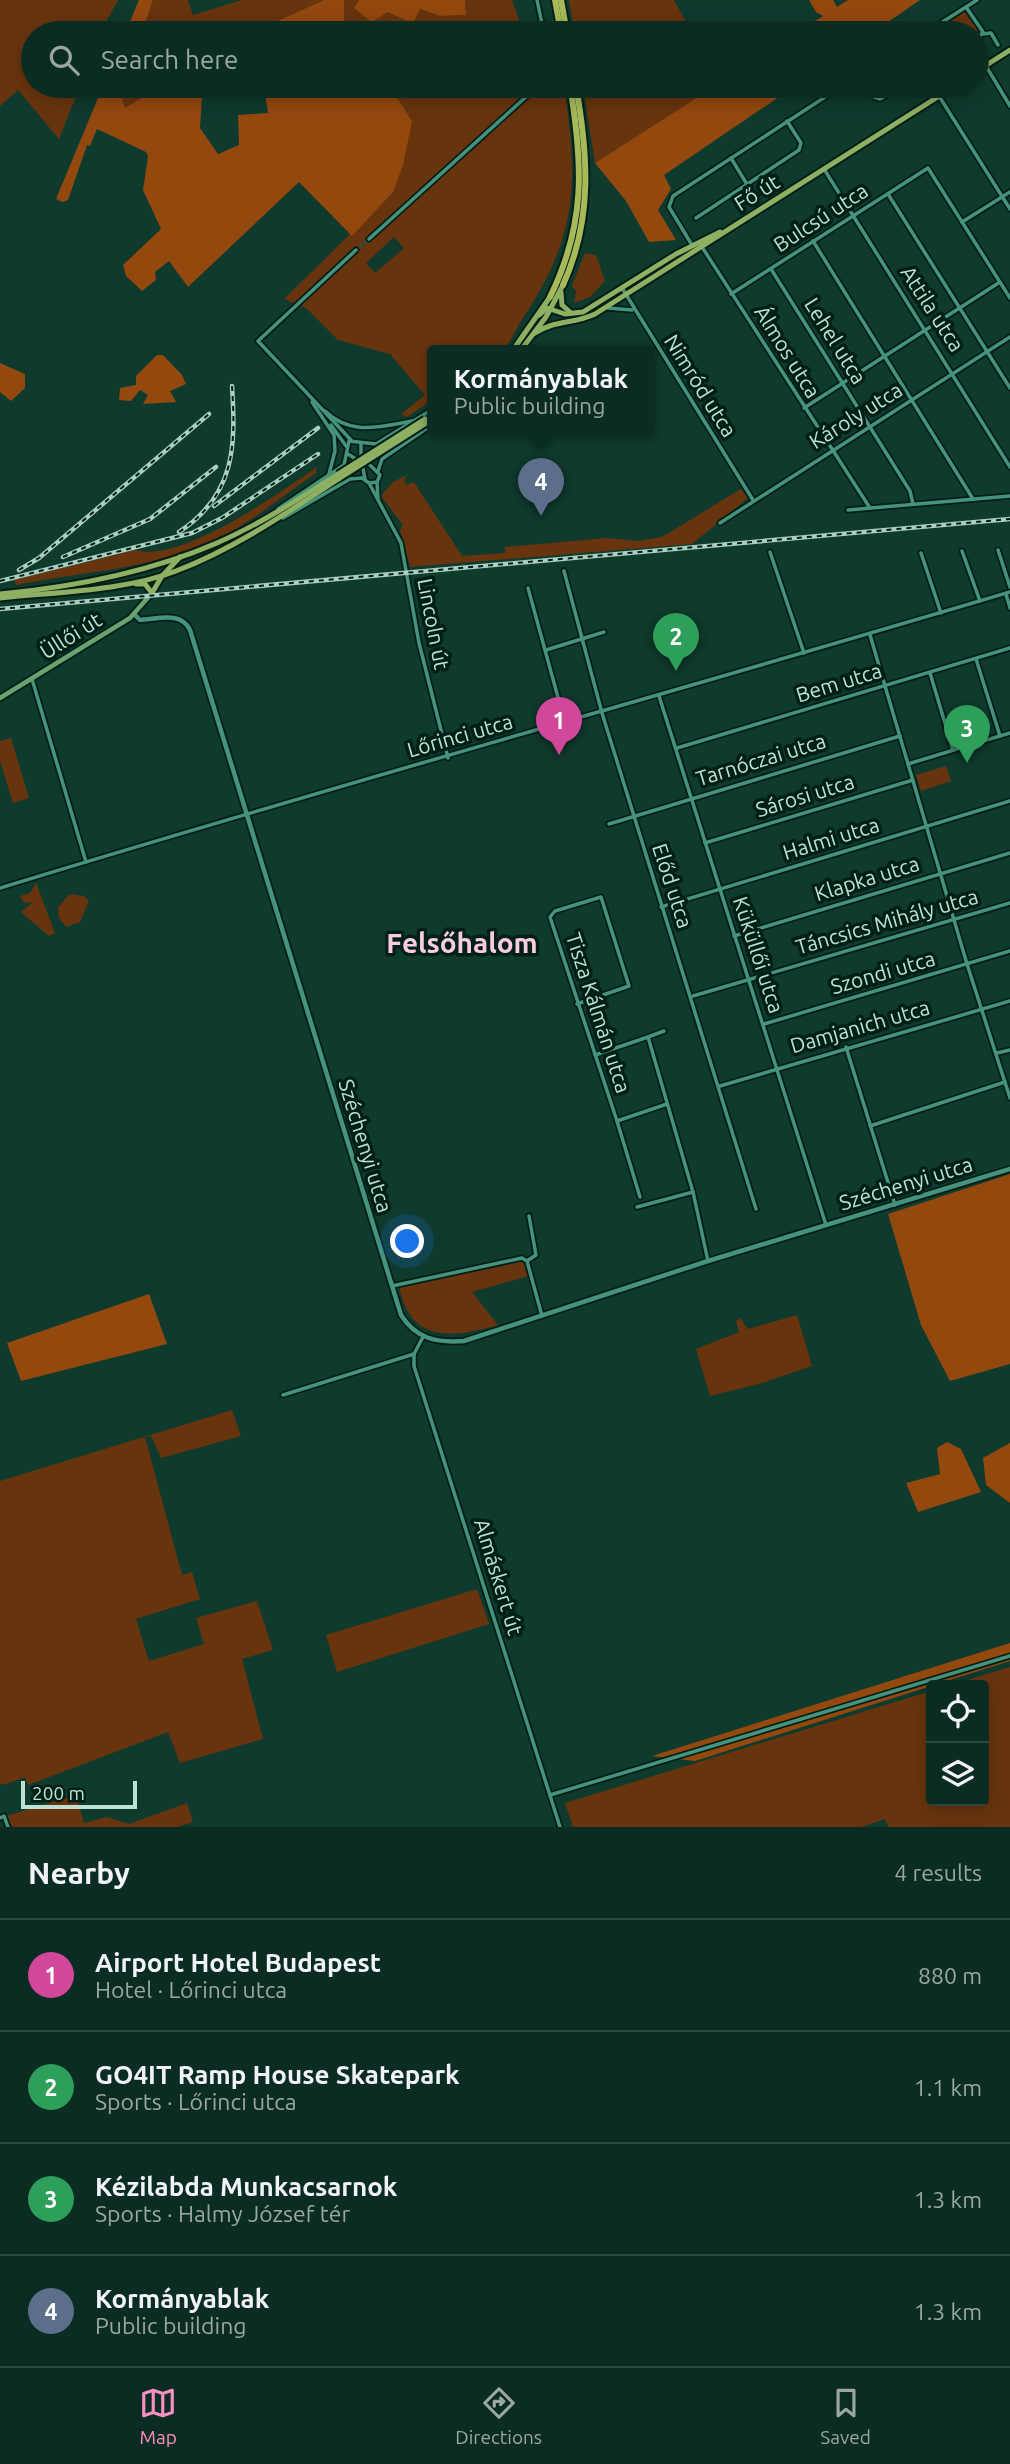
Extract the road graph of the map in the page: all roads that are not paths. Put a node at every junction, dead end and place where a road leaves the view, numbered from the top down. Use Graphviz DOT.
graph roads {
  1 [pos="537,0"];
  2 [pos="555,0"];
  3 [pos="561,0"];
  4 [pos="977,0"];
  5 [pos="966,7"];
  6 [pos="541,21"];
  7 [pos="559,21"];
  8 [pos="565,21"];
  9 [pos="944,21"];
  10 [pos="975,21"];
  11 [pos="989,33"];
  12 [pos="999,45"];
  13 [pos="1010,50"];
  14 [pos="989,63"];
  15 [pos="989,72"];
  16 [pos="525,98"];
  17 [pos="572,98"];
  18 [pos="578,98"];
  19 [pos="823,98"];
  20 [pos="936,98"];
  21 [pos="940,98"];
  22 [pos="1010,106"];
  23 [pos="787,121"];
  24 [pos="731,158"];
  25 [pos="824,169"];
  26 [pos="748,186"];
  27 [pos="1010,192"];
  28 [pos="888,194"];
  29 [pos="1003,197"];
  30 [pos="1010,209"];
  31 [pos="853,216"];
  32 [pos="696,218"];
  33 [pos="741,222"];
  34 [pos="962,222"];
  35 [pos="369,239"];
  36 [pos="813,242"];
  37 [pos="692,245"];
  38 [pos="702,247"];
  39 [pos="356,250"];
  40 [pos="684,259"];
  41 [pos="771,269"];
  42 [pos="1000,282"];
  43 [pos="563,285"];
  44 [pos="622,288"];
  45 [pos="731,294"];
  46 [pos="625,296"];
  47 [pos="550,297"];
  48 [pos="1010,298"];
  49 [pos="960,307"];
  50 [pos="606,308"];
  51 [pos="549,309"];
  52 [pos="634,310"];
  53 [pos="539,315"];
  54 [pos="573,315"];
  55 [pos="575,322"];
  56 [pos="926,329"];
  57 [pos="535,333"];
  58 [pos="1010,337"];
  59 [pos="517,345"];
  60 [pos="525,345"];
  61 [pos="987,351"];
  62 [pos="885,355"];
  63 [pos="953,373"];
  64 [pos="843,383"];
  65 [pos="1010,388"];
  66 [pos="913,399"];
  67 [pos="312,401"];
  68 [pos="804,408"];
  69 [pos="427,419"];
  70 [pos="427,420"];
  71 [pos="414,421"];
  72 [pos="427,421"];
  73 [pos="870,426"];
  74 [pos="351,440"];
  75 [pos="361,443"];
  76 [pos="346,446"];
  77 [pos="832,450"];
  78 [pos="361,451"];
  79 [pos="348,454"];
  80 [pos="355,456"];
  81 [pos="1010,467"];
  82 [pos="372,468"];
  83 [pos="378,471"];
  84 [pos="365,472"];
  85 [pos="328,476"];
  86 [pos="367,481"];
  87 [pos="377,482"];
  88 [pos="1010,496"];
  89 [pos="973,499"];
  90 [pos="753,500"];
  91 [pos="378,501"];
  92 [pos="913,504"];
  93 [pos="870,508"];
  94 [pos="848,510"];
  95 [pos="267,521"];
  96 [pos="720,523"];
  97 [pos="998,550"];
  98 [pos="962,551"];
  99 [pos="770,552"];
  100 [pos="183,554"];
  101 [pos="921,554"];
  102 [pos="564,571"];
  103 [pos="175,572"];
  104 [pos="162,576"];
  105 [pos="122,583"];
  106 [pos="528,588"];
  107 [pos="1008,591"];
  108 [pos="152,593"];
  109 [pos="0,596"];
  110 [pos="980,601"];
  111 [pos="1010,608"];
  112 [pos="941,613"];
  113 [pos="135,615"];
  114 [pos="604,632"];
  115 [pos="870,635"];
  116 [pos="583,639"];
  117 [pos="1010,648"];
  118 [pos="545,650"];
  119 [pos="804,653"];
  120 [pos="976,659"];
  121 [pos="929,673"];
  122 [pos="32,679"];
  123 [pos="885,686"];
  124 [pos="659,696"];
  125 [pos="0,698"];
  126 [pos="601,713"];
  127 [pos="565,723"];
  128 [pos="1010,733"];
  129 [pos="900,736"];
  130 [pos="1000,736"];
  131 [pos="677,748"];
  132 [pos="953,750"];
  133 [pos="448,758"];
  134 [pos="908,764"];
  135 [pos="913,780"];
  136 [pos="691,798"];
  137 [pos="1010,801"];
  138 [pos="245,812"];
  139 [pos="632,816"];
  140 [pos="609,824"];
  141 [pos="927,827"];
  142 [pos="705,843"];
  143 [pos="1010,853"];
  144 [pos="86,862"];
  145 [pos="940,873"];
  146 [pos="0,888"];
  147 [pos="719,889"];
  148 [pos="1010,903"];
  149 [pos="661,907"];
  150 [pos="954,920"];
  151 [pos="734,936"];
  152 [pos="1010,951"];
  153 [pos="967,964"];
  154 [pos="750,979"];
  155 [pos="692,997"];
  156 [pos="1010,1001"];
  157 [pos="578,1004"];
  158 [pos="982,1009"];
  159 [pos="764,1024"];
  160 [pos="664,1031"];
  161 [pos="648,1037"];
  162 [pos="846,1047"];
  163 [pos="1010,1050"];
  164 [pos="997,1054"];
  165 [pos="595,1055"];
  166 [pos="777,1067"];
  167 [pos="1005,1082"];
  168 [pos="720,1086"];
  169 [pos="1010,1098"];
  170 [pos="667,1104"];
  171 [pos="617,1121"];
  172 [pos="870,1126"];
  173 [pos="1010,1169"];
  174 [pos="693,1192"];
  175 [pos="640,1197"];
  176 [pos="895,1205"];
  177 [pos="637,1207"];
  178 [pos="756,1209"];
  179 [pos="529,1216"];
  180 [pos="826,1225"];
  181 [pos="527,1261"];
  182 [pos="708,1261"];
  183 [pos="392,1286"];
  184 [pos="542,1316"];
  185 [pos="423,1337"];
  186 [pos="414,1354"];
  187 [pos="401,1359"];
  188 [pos="414,1366"];
  189 [pos="283,1395"];
  190 [pos="1010,1656"];
  191 [pos="550,1795"];
  192 [pos="2,1817"];
  193 [pos="8,1827"];
  194 [pos="560,1827"];
  1 -- 6 [label="street"];
  2 -- 7 [label="highway"];
  3 -- 8 [label="highway"];
  4 -- 5 [label="street"];
  5 -- 9 [label="street"];
  5 -- 10 [label="street"];
  11 -- 12 [label="street"];
  13 -- 14 [label="main road"];
  15 -- 22 [label="street"];
  16 -- 35 [label="street"];
  17 -- 47 [label="highway"];
  18 -- 43 [label="highway"];
  19 -- 23 [label="street"];
  20 -- 25 [label="main road, Fő út"];
  21 -- 29 [label="street"];
  23 -- 24 [label="street"];
  23 -- 26 [label="street"];
  24 -- 26 [label="street"];
  24 -- 37 [label="street"];
  25 -- 31 [label="street, Attila utca"];
  25 -- 33 [label="main road, Fő út"];
  26 -- 32 [label="street"];
  27 -- 29 [label="street"];
  28 -- 31 [label="street, Bulcsú utca"];
  28 -- 34 [label="street, Bulcsú utca"];
  28 -- 49 [label="street"];
  29 -- 30 [label="street"];
  29 -- 34 [label="street"];
  31 -- 36 [label="street, Bulcsú utca"];
  31 -- 56 [label="street, Attila utca"];
  33 -- 37 [label="main road"];
  33 -- 38 [label="main road, Fő út"];
  34 -- 42 [label="street"];
  36 -- 41 [label="street, Bulcsú utca"];
  36 -- 62 [label="street"];
  37 -- 40 [label="main road"];
  37 -- 44 [label="main road"];
  38 -- 40 [label="main road, Fő út"];
  38 -- 45 [label="street, Álmos utca"];
  39 -- 67 [label="street"];
  40 -- 46 [label="main road, Fő út"];
  41 -- 45 [label="street, Bulcsú utca"];
  41 -- 64 [label="street, Lehel utca"];
  42 -- 48 [label="street"];
  42 -- 49 [label="street"];
  43 -- 51 [label="main road"];
  43 -- 54 [label="main road"];
  44 -- 46 [label="street, Nimród utca"];
  44 -- 54 [label="main road"];
  45 -- 68 [label="street, Álmos utca"];
  46 -- 50 [label="main road, Fő út"];
  46 -- 52 [label="street, Nimród utca"];
  47 -- 51 [label="main road"];
  47 -- 53 [label="main road"];
  49 -- 56 [label="street"];
  49 -- 61 [label="street"];
  50 -- 52 [label="street"];
  50 -- 55 [label="main road, Fő út"];
  51 -- 53 [label="main road"];
  51 -- 54 [label="main road"];
  51 -- 55 [label="main road"];
  51 -- 57 [label="main road"];
  52 -- 90 [label="street, Nimród utca"];
  53 -- 59 [label="main road"];
  55 -- 57 [label="main road, Fő út"];
  56 -- 62 [label="street"];
  56 -- 63 [label="street, Attila utca"];
  57 -- 60 [label="main road"];
  58 -- 61 [label="street, Károly utca"];
  61 -- 63 [label="street, Károly utca"];
  61 -- 65 [label="street"];
  62 -- 64 [label="street"];
  62 -- 66 [label="street"];
  63 -- 66 [label="street, Károly utca"];
  63 -- 81 [label="street, Attila utca"];
  64 -- 68 [label="street"];
  64 -- 73 [label="street, Lehel utca"];
  66 -- 73 [label="street, Károly utca"];
  66 -- 89 [label="street"];
  67 -- 71 [label="street"];
  67 -- 74 [label="street"];
  67 -- 76 [label="street"];
  67 -- 85 [label="street"];
  68 -- 77 [label="street, Álmos utca"];
  69 -- 71 [label="street"];
  70 -- 95 [label="main road, bridge"];
  71 -- 75 [label="street"];
  72 -- 83 [label="street"];
  73 -- 77 [label="street, Károly utca"];
  73 -- 92 [label="street, Lehel utca"];
  74 -- 75 [label="street"];
  74 -- 76 [label="street"];
  75 -- 78 [label="street"];
  76 -- 79 [label="street"];
  77 -- 90 [label="street, Károly utca"];
  77 -- 93 [label="street, Álmos utca"];
  78 -- 80 [label="street"];
  78 -- 82 [label="street"];
  79 -- 80 [label="street"];
  79 -- 85 [label="street"];
  80 -- 84 [label="street"];
  82 -- 83 [label="street"];
  82 -- 84 [label="street"];
  83 -- 87 [label="street, Lincoln út"];
  84 -- 86 [label="street"];
  85 -- 95 [label="street"];
  86 -- 87 [label="street"];
  86 -- 91 [label="street, Lincoln út"];
  86 -- 95 [label="street"];
  87 -- 91 [label="street, Lincoln út"];
  88 -- 89 [label="street"];
  89 -- 92 [label="street"];
  90 -- 96 [label="street, Károly utca"];
  91 -- 133 [label="street, Lincoln út"];
  92 -- 93 [label="street"];
  93 -- 94 [label="street"];
  95 -- 100 [label="main road"];
  95 -- 103 [label="main road"];
  97 -- 107 [label="street"];
  98 -- 110 [label="street"];
  99 -- 119 [label="street"];
  100 -- 104 [label="main road"];
  100 -- 109 [label="main road"];
  101 -- 112 [label="street"];
  102 -- 116 [label="street, Előd utca"];
  103 -- 104 [label="main road"];
  103 -- 108 [label="main road"];
  104 -- 105 [label="main road"];
  104 -- 108 [label="main road"];
  105 -- 108 [label="main road"];
  105 -- 109 [label="main road"];
  106 -- 118 [label="street"];
  107 -- 110 [label="street, Lőrinci utca"];
  107 -- 111 [label="street"];
  108 -- 113 [label="main road, Üllői út"];
  110 -- 112 [label="street, Lőrinci utca"];
  112 -- 115 [label="street, Lőrinci utca"];
  113 -- 122 [label="main road, Üllői út"];
  113 -- 138 [label="street, Széchenyi utca"];
  114 -- 116 [label="street"];
  115 -- 119 [label="street, Lőrinci utca"];
  115 -- 123 [label="street"];
  116 -- 118 [label="street"];
  116 -- 126 [label="street, Előd utca"];
  117 -- 120 [label="street, Bem utca"];
  118 -- 127 [label="street"];
  119 -- 124 [label="street, Lőrinci utca"];
  120 -- 121 [label="street, Bem utca"];
  120 -- 130 [label="street"];
  121 -- 123 [label="street, Bem utca"];
  121 -- 132 [label="street"];
  122 -- 125 [label="main road, Üllői út"];
  122 -- 144 [label="street"];
  123 -- 129 [label="street"];
  123 -- 131 [label="street, Bem utca"];
  124 -- 126 [label="street, Lőrinci utca"];
  124 -- 131 [label="street, Küküllői utca"];
  126 -- 127 [label="street, Lőrinci utca"];
  126 -- 139 [label="street, Előd utca"];
  127 -- 133 [label="street, Lőrinci utca"];
  128 -- 130 [label="street"];
  129 -- 134 [label="street"];
  129 -- 136 [label="street, Tarnóczai utca"];
  130 -- 132 [label="street"];
  131 -- 136 [label="street, Küküllői utca"];
  132 -- 134 [label="street"];
  133 -- 138 [label="street, Lőrinci utca"];
  134 -- 135 [label="street"];
  135 -- 141 [label="street"];
  135 -- 142 [label="street, Sárosi utca"];
  136 -- 139 [label="street, Tarnóczai utca"];
  136 -- 142 [label="street, Küküllői utca"];
  137 -- 141 [label="street, Halmi utca"];
  138 -- 144 [label="street, Lőrinci utca"];
  138 -- 183 [label="street, Széchenyi utca"];
  139 -- 140 [label="street, Tarnóczai utca"];
  139 -- 149 [label="street, Előd utca"];
  141 -- 145 [label="street"];
  141 -- 147 [label="street, Halmi utca"];
  142 -- 147 [label="street, Küküllői utca"];
  143 -- 145 [label="street, Klapka utca"];
  144 -- 146 [label="street, Lőrinci utca"];
  145 -- 150 [label="street"];
  145 -- 151 [label="street, Klapka utca"];
  147 -- 149 [label="street, Halmi utca"];
  147 -- 151 [label="street, Küküllői utca"];
  148 -- 150 [label="street, Táncsics Mihály utca"];
  149 -- 155 [label="street, Előd utca"];
  150 -- 153 [label="street"];
  150 -- 154 [label="street, Táncsics Mihály utca"];
  151 -- 154 [label="street, Küküllői utca"];
  152 -- 153 [label="street, Szondi utca"];
  153 -- 158 [label="street"];
  153 -- 159 [label="street, Szondi utca"];
  154 -- 155 [label="street, Táncsics Mihály utca"];
  154 -- 159 [label="street, Küküllői utca"];
  155 -- 168 [label="street, Előd utca"];
  156 -- 158 [label="street, Damjanich utca"];
  157 -- 157 [label="street, Tisza Kálmán utca"];
  157 -- 165 [label="street, Tisza Kálmán utca"];
  158 -- 162 [label="street, Damjanich utca"];
  158 -- 164 [label="street"];
  159 -- 166 [label="street, Küküllői utca"];
  160 -- 161 [label="street"];
  161 -- 165 [label="street"];
  161 -- 170 [label="street"];
  162 -- 166 [label="street, Damjanich utca"];
  162 -- 172 [label="street"];
  163 -- 164 [label="street"];
  164 -- 167 [label="street"];
  165 -- 171 [label="street, Tisza Kálmán utca"];
  166 -- 168 [label="street, Damjanich utca"];
  166 -- 180 [label="street, Küküllői utca"];
  167 -- 169 [label="street"];
  167 -- 172 [label="street"];
  168 -- 178 [label="street, Előd utca"];
  170 -- 171 [label="street"];
  170 -- 174 [label="street"];
  171 -- 175 [label="street, Tisza Kálmán utca"];
  172 -- 176 [label="street"];
  173 -- 176 [label="street, Széchenyi utca"];
  174 -- 177 [label="street"];
  174 -- 182 [label="street"];
  176 -- 180 [label="street, Széchenyi utca"];
  179 -- 181 [label="street"];
  180 -- 182 [label="street, Széchenyi utca"];
  181 -- 183 [label="street"];
  181 -- 184 [label="street"];
  182 -- 184 [label="street, Széchenyi utca"];
  183 -- 185 [label="street, Széchenyi utca"];
  184 -- 185 [label="street, Széchenyi utca"];
  185 -- 186 [label="street, Almáskert út"];
  186 -- 187 [label="street"];
  186 -- 188 [label="street, Almáskert út"];
  187 -- 188 [label="street"];
  187 -- 189 [label="street"];
  188 -- 191 [label="street, Almáskert út"];
  190 -- 191 [label="street"];
  191 -- 194 [label="street, Almáskert út"];
  192 -- 193 [label="street"];
}
